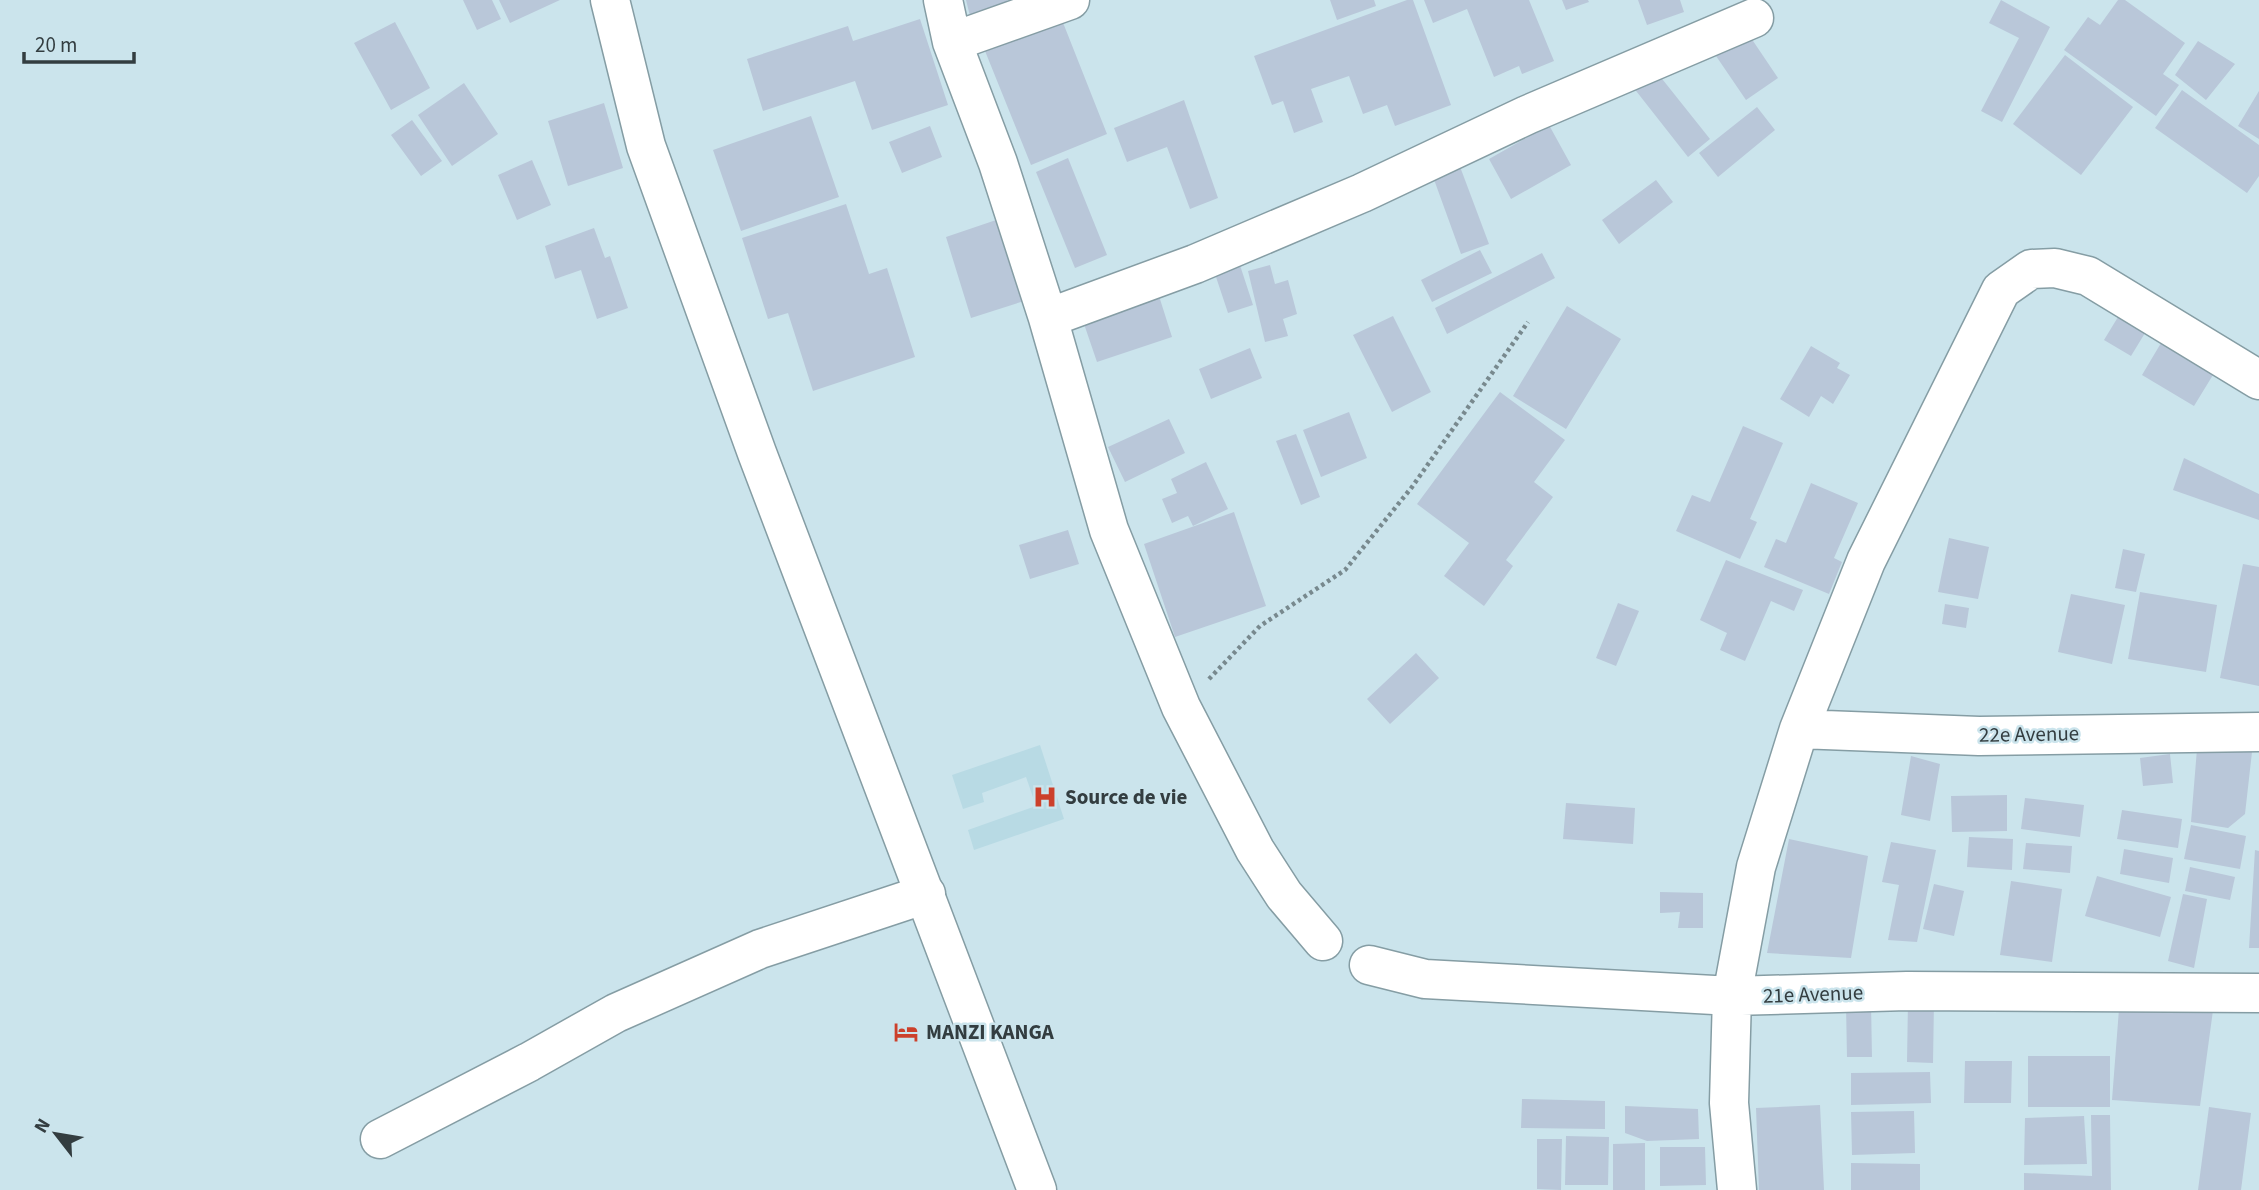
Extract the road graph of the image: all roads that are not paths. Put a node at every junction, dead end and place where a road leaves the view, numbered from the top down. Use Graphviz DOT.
graph roads {
  1 [pos="610,0"];
  2 [pos="943,0"];
  3 [pos="1070,0"];
  4 [pos="1754,18"];
  5 [pos="952,42"];
  6 [pos="1048,318"];
  7 [pos="2259,380"];
  8 [pos="1799,729"];
  9 [pos="2259,732"];
  10 [pos="926,894"];
  11 [pos="1323,941"];
  12 [pos="1369,965"];
  13 [pos="2259,993"];
  14 [pos="1732,996"];
  15 [pos="380,1139"];
  16 [pos="1037,1190"];
  17 [pos="1737,1190"];
  1 -- 10 [label="street"];
  2 -- 5 [label="street"];
  3 -- 5 [label="street"];
  4 -- 6 [label="street"];
  5 -- 6 [label="street"];
  6 -- 11 [label="street"];
  7 -- 8 [label="street"];
  8 -- 9 [label="street, 22e Avenue"];
  8 -- 14 [label="street"];
  10 -- 15 [label="street"];
  10 -- 16 [label="street"];
  12 -- 14 [label="street, 21e Avenue"];
  13 -- 14 [label="street, 21e Avenue"];
  14 -- 17 [label="street"];
}
